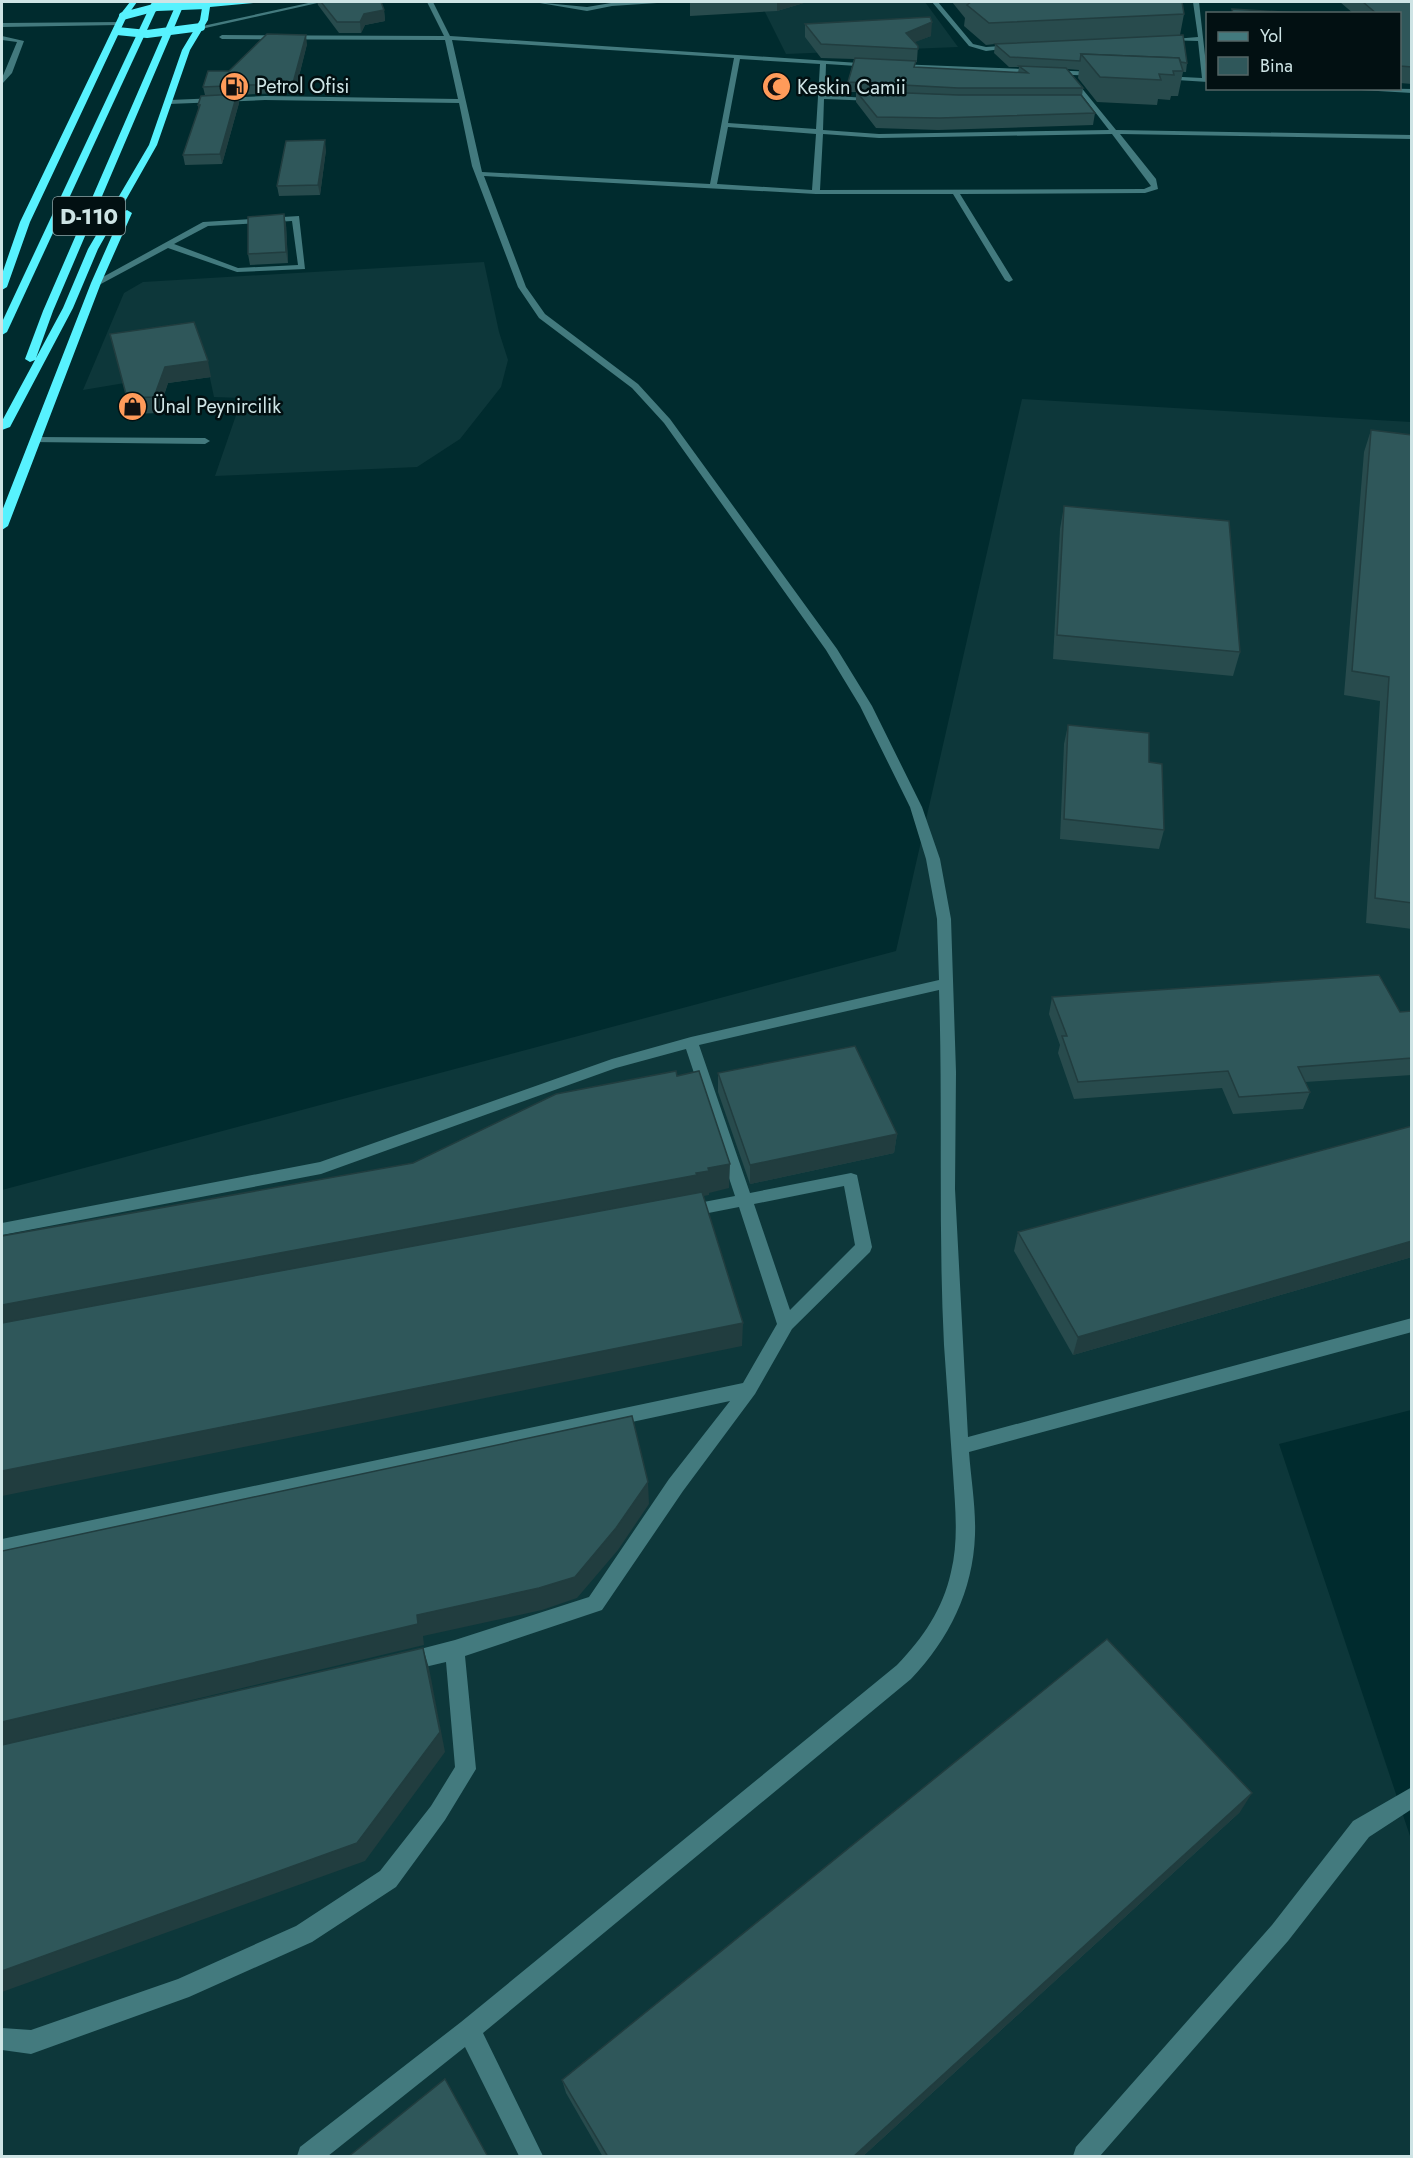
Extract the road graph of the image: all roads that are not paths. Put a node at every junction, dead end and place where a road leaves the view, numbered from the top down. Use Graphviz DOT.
graph roads {
  1 [pos="133,2"];
  2 [pos="156,2"];
  3 [pos="181,2"];
  4 [pos="259,2"];
  5 [pos="319,2"];
  6 [pos="430,2"];
  7 [pos="537,2"];
  8 [pos="624,2"];
  9 [pos="669,2"];
  10 [pos="935,2"];
  11 [pos="1196,2"];
  12 [pos="207,4"];
  13 [pos="611,5"];
  14 [pos="120,23"];
  15 [pos="2,25"];
  16 [pos="201,27"];
  17 [pos="2,38"];
  18 [pos="222,38"];
  19 [pos="448,38"];
  20 [pos="1201,39"];
  21 [pos="1155,41"];
  22 [pos="977,47"];
  23 [pos="1028,47"];
  24 [pos="737,58"];
  25 [pos="823,62"];
  26 [pos="880,65"];
  27 [pos="892,66"];
  28 [pos="984,70"];
  29 [pos="1067,72"];
  30 [pos="1206,73"];
  31 [pos="1102,74"];
  32 [pos="1160,78"];
  33 [pos="1206,80"];
  34 [pos="2,82"];
  35 [pos="1389,90"];
  36 [pos="1403,91"];
  37 [pos="1412,91"];
  38 [pos="821,97"];
  39 [pos="878,99"];
  40 [pos="462,100"];
  41 [pos="169,102"];
  42 [pos="1080,102"];
  43 [pos="1091,102"];
  44 [pos="1412,102"];
  45 [pos="724,125"];
  46 [pos="820,132"];
  47 [pos="1115,132"];
  48 [pos="1412,137"];
  49 [pos="153,145"];
  50 [pos="479,174"];
  51 [pos="714,188"];
  52 [pos="816,192"];
  53 [pos="956,193"];
  54 [pos="168,244"];
  55 [pos="1009,280"];
  56 [pos="96,283"];
  57 [pos="2,287"];
  58 [pos="2,332"];
  59 [pos="3,430"];
  60 [pos="34,440"];
  61 [pos="205,441"];
  62 [pos="2,526"];
  63 [pos="945,984"];
  64 [pos="690,1042"];
  65 [pos="744,1201"];
  66 [pos="673,1214"];
  67 [pos="2,1229"];
  68 [pos="786,1324"];
  69 [pos="1412,1325"];
  70 [pos="748,1389"];
  71 [pos="960,1447"];
  72 [pos="2,1548"];
  73 [pos="455,1650"];
  74 [pos="385,1666"];
  75 [pos="1412,1797"];
  76 [pos="469,2030"];
  77 [pos="2,2039"];
  78 [pos="309,2157"];
  79 [pos="531,2157"];
  80 [pos="1085,2157"];
  1 -- 14 [label="highway"];
  2 -- 58 [label="highway, D-110"];
  3 -- 59 [label="highway, D-110"];
  4 -- 12 [label="highway"];
  5 -- 16 [label="street"];
  6 -- 19 [label="street"];
  7 -- 13 [label="street"];
  8 -- 13 [label="street"];
  9 -- 13 [label="street"];
  10 -- 22 [label="street"];
  11 -- 20 [label="street"];
  12 -- 14 [label="highway, bridge"];
  12 -- 16 [label="highway"];
  14 -- 15 [label="street"];
  14 -- 16 [label="highway, bridge"];
  14 -- 57 [label="highway"];
  16 -- 41 [label="highway"];
  17 -- 34 [label="street"];
  18 -- 19 [label="street"];
  19 -- 24 [label="street"];
  19 -- 40 [label="street"];
  20 -- 21 [label="street"];
  20 -- 30 [label="street"];
  22 -- 23 [label="street"];
  22 -- 28 [label="street"];
  24 -- 25 [label="street"];
  24 -- 45 [label="street"];
  25 -- 26 [label="street"];
  25 -- 38 [label="street"];
  27 -- 28 [label="street"];
  28 -- 29 [label="street"];
  29 -- 31 [label="street"];
  29 -- 43 [label="street"];
  32 -- 33 [label="street"];
  35 -- 36 [label="street"];
  36 -- 37 [label="street"];
  36 -- 44 [label="street"];
  38 -- 39 [label="street"];
  38 -- 46 [label="street"];
  40 -- 41 [label="street"];
  40 -- 50 [label="street"];
  41 -- 49 [label="highway"];
  42 -- 43 [label="street"];
  43 -- 47 [label="street"];
  45 -- 46 [label="street"];
  45 -- 51 [label="street"];
  46 -- 47 [label="street"];
  46 -- 52 [label="street"];
  47 -- 48 [label="street"];
  47 -- 53 [label="street"];
  49 -- 56 [label="highway"];
  49 -- 59 [label="highway"];
  50 -- 51 [label="street"];
  50 -- 63 [label="street"];
  51 -- 52 [label="street"];
  52 -- 53 [label="street"];
  53 -- 55 [label="street"];
  54 -- 54 [label="street"];
  54 -- 56 [label="street"];
  56 -- 60 [label="highway"];
  60 -- 61 [label="street"];
  60 -- 62 [label="highway"];
  63 -- 64 [label="street"];
  63 -- 71 [label="street"];
  64 -- 65 [label="street"];
  64 -- 67 [label="street"];
  65 -- 66 [label="street"];
  65 -- 68 [label="street"];
  65 -- 68 [label="street"];
  68 -- 70 [label="street"];
  69 -- 71 [label="street"];
  70 -- 72 [label="street"];
  70 -- 73 [label="street"];
  71 -- 76 [label="street"];
  73 -- 74 [label="street"];
  73 -- 77 [label="street"];
  75 -- 80 [label="street"];
  76 -- 78 [label="street"];
  76 -- 79 [label="street"];
}
